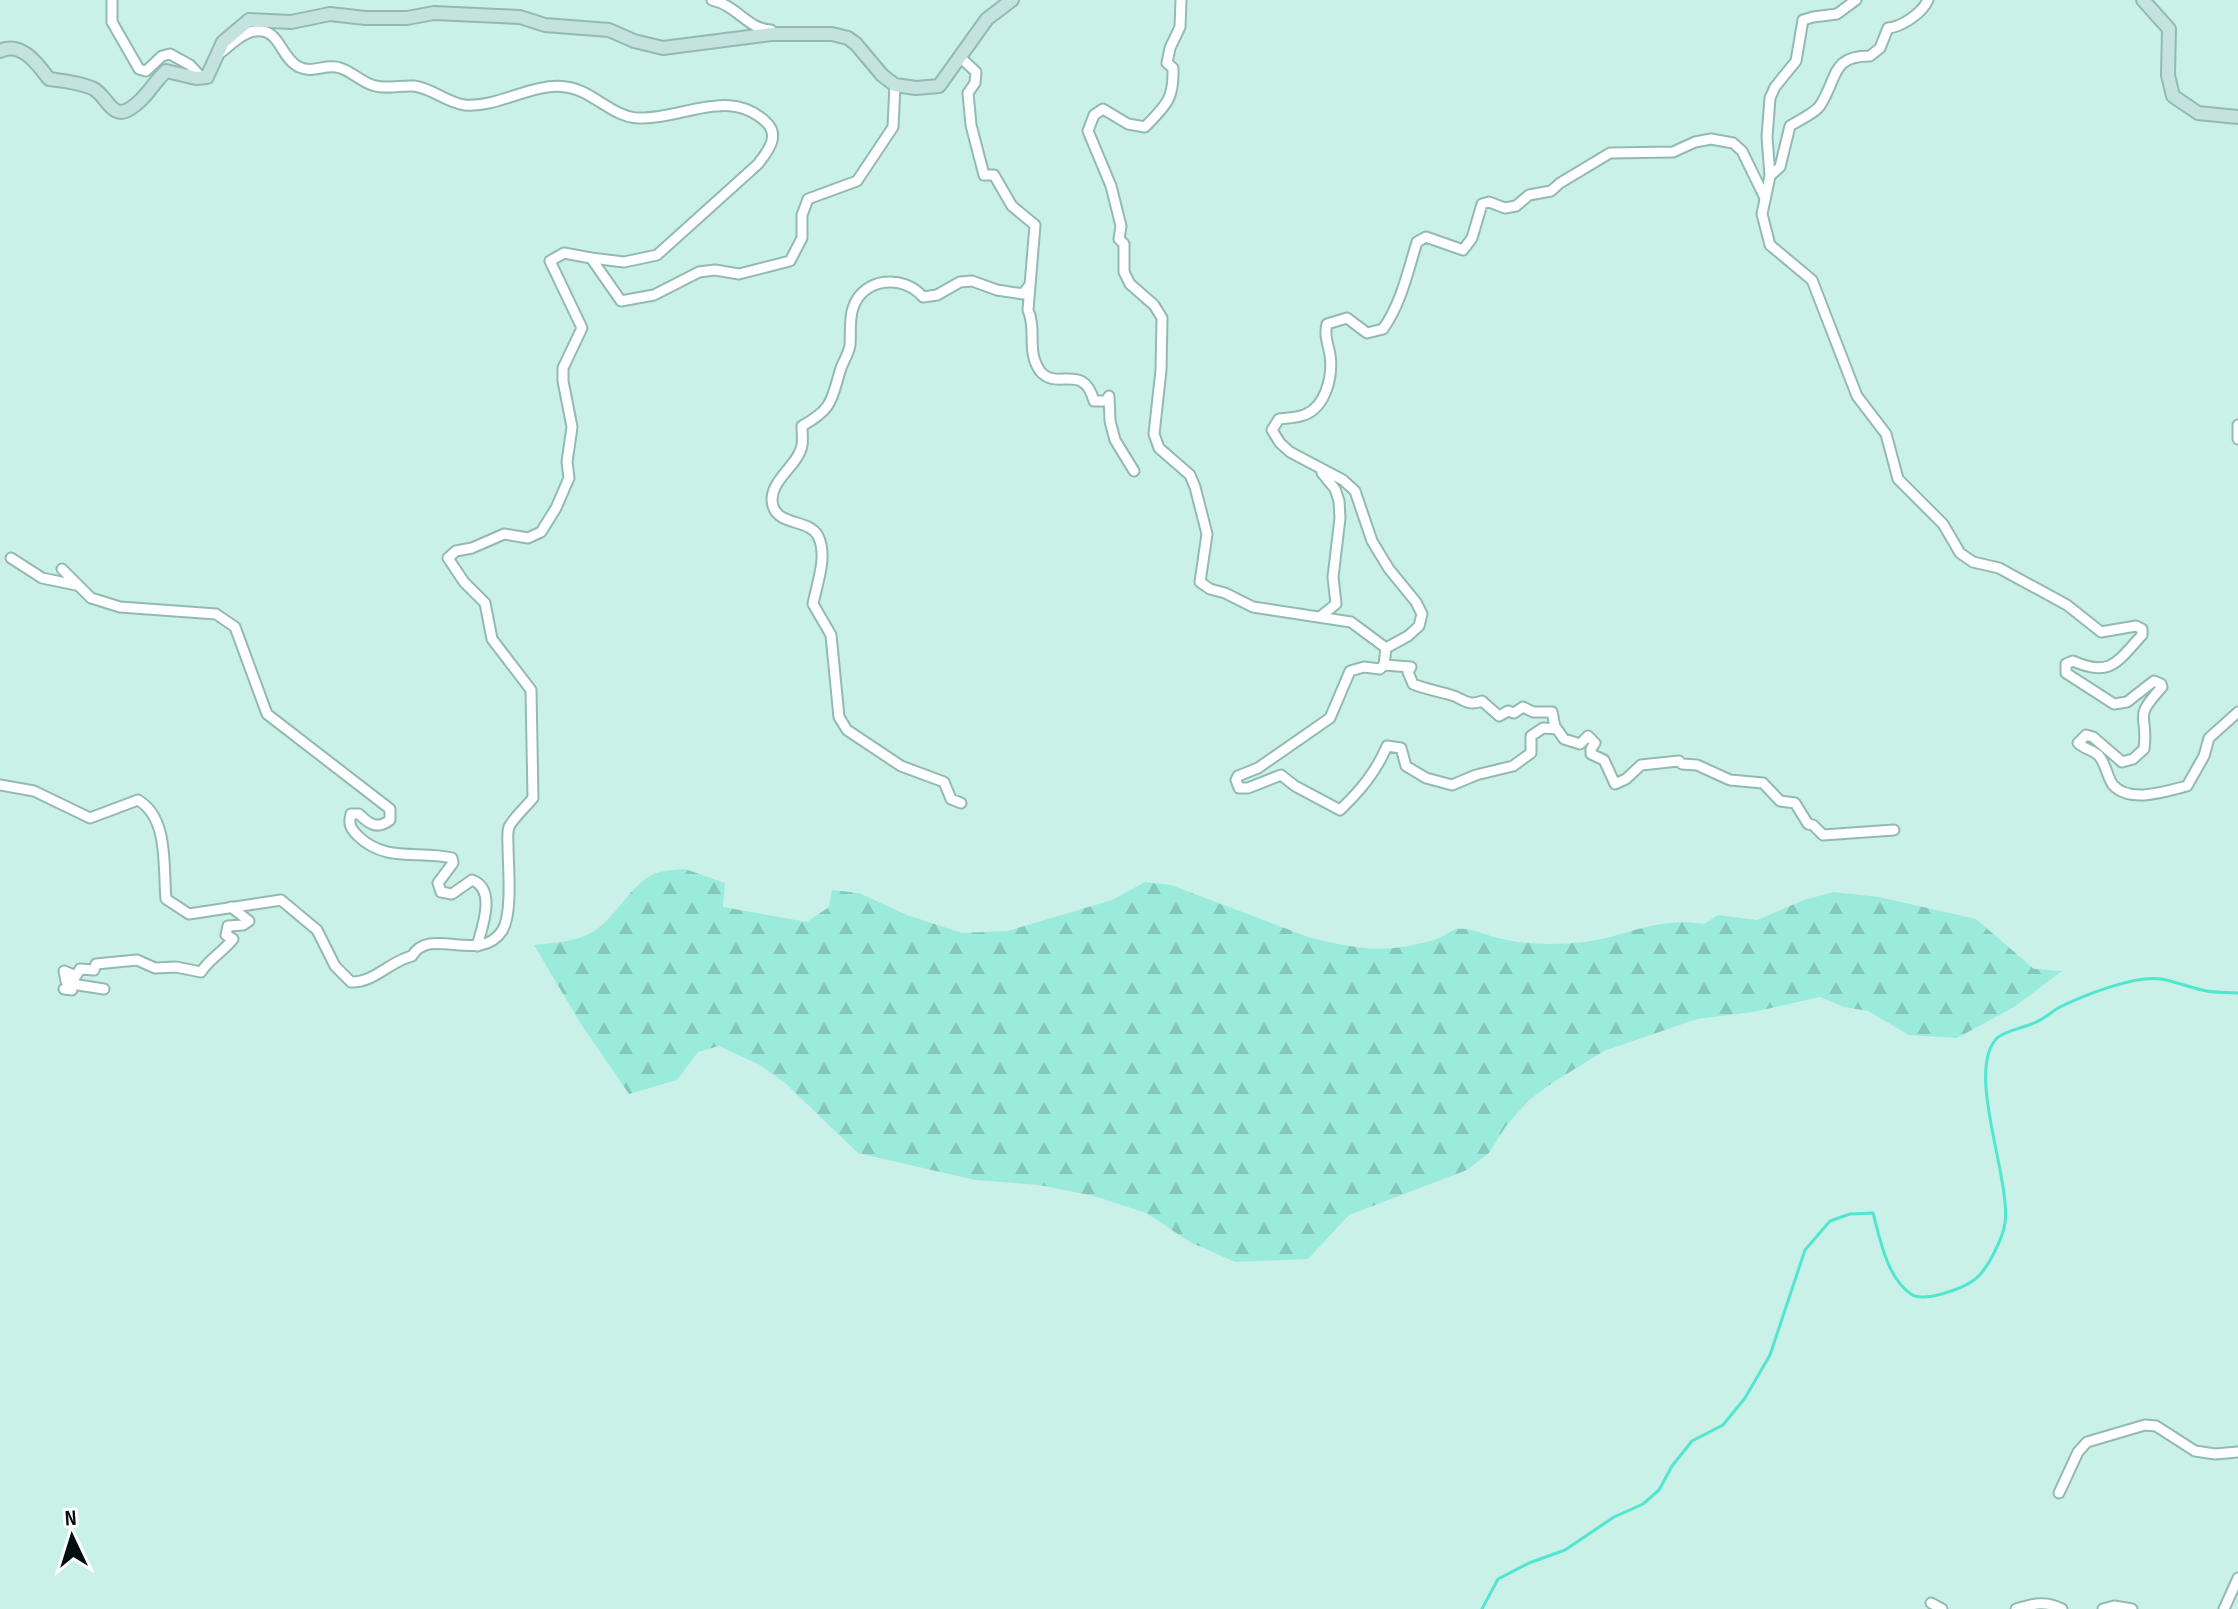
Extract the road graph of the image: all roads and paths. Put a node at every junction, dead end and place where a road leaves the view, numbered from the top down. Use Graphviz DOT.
graph roads {
  1 [pos="112,0"];
  2 [pos="712,0"];
  3 [pos="1012,0"];
  4 [pos="1181,0"];
  5 [pos="1856,0"];
  6 [pos="1928,0"];
  7 [pos="2143,0"];
  8 [pos="772,34"];
  9 [pos="0,51"];
  10 [pos="217,56"];
  11 [pos="961,58"];
  12 [pos="201,77"];
  13 [pos="895,85"];
  14 [pos="2238,117"];
  15 [pos="1770,176"];
  16 [pos="1765,198"];
  17 [pos="591,258"];
  18 [pos="1029,286"];
  19 [pos="2238,425"];
  20 [pos="2238,439"];
  21 [pos="1314,465"];
  22 [pos="1134,471"];
  23 [pos="11,558"];
  24 [pos="62,569"];
  25 [pos="76,585"];
  26 [pos="1320,616"];
  27 [pos="1386,648"];
  28 [pos="1384,665"];
  29 [pos="2238,712"];
  30 [pos="1557,729"];
  31 [pos="0,785"];
  32 [pos="961,803"];
  33 [pos="1894,830"];
  34 [pos="231,907"];
  35 [pos="477,946"];
  36 [pos="66,976"];
  37 [pos="64,989"];
  38 [pos="104,989"];
  39 [pos="2238,1452"];
  40 [pos="2059,1493"];
  41 [pos="2238,1578"];
  42 [pos="1931,1603"];
  43 [pos="1942,1609"];
  44 [pos="2016,1609"];
  45 [pos="2062,1609"];
  46 [pos="2103,1609"];
  47 [pos="2132,1609"];
  48 [pos="2224,1609"];
  1 -- 12 [label="street"];
  2 -- 8 [label="street"];
  3 -- 11 [label="main road"];
  4 -- 26 [label="street"];
  5 -- 15 [label="street"];
  6 -- 15 [label="street"];
  7 -- 14 [label="main road"];
  8 -- 10 [label="main road"];
  8 -- 13 [label="main road"];
  9 -- 12 [label="main road"];
  10 -- 12 [label="main road"];
  10 -- 17 [label="street"];
  11 -- 13 [label="main road"];
  11 -- 18 [label="street"];
  13 -- 17 [label="street"];
  15 -- 16 [label="street"];
  16 -- 21 [label="street"];
  16 -- 29 [label="street"];
  17 -- 35 [label="street"];
  18 -- 22 [label="street"];
  18 -- 32 [label="street"];
  19 -- 20 [label="street"];
  21 -- 26 [label="street"];
  21 -- 27 [label="street"];
  23 -- 25 [label="street"];
  24 -- 25 [label="street"];
  25 -- 35 [label="street"];
  26 -- 27 [label="street"];
  27 -- 28 [label="street"];
  28 -- 30 [label="street"];
  28 -- 30 [label="street"];
  30 -- 33 [label="street"];
  31 -- 34 [label="street"];
  34 -- 35 [label="street"];
  34 -- 36 [label="street"];
  36 -- 37 [label="street"];
  36 -- 38 [label="street"];
  39 -- 40 [label="street"];
  41 -- 48 [label="street"];
  42 -- 43 [label="street"];
  44 -- 45 [label="street"];
  46 -- 47 [label="street"];
}
